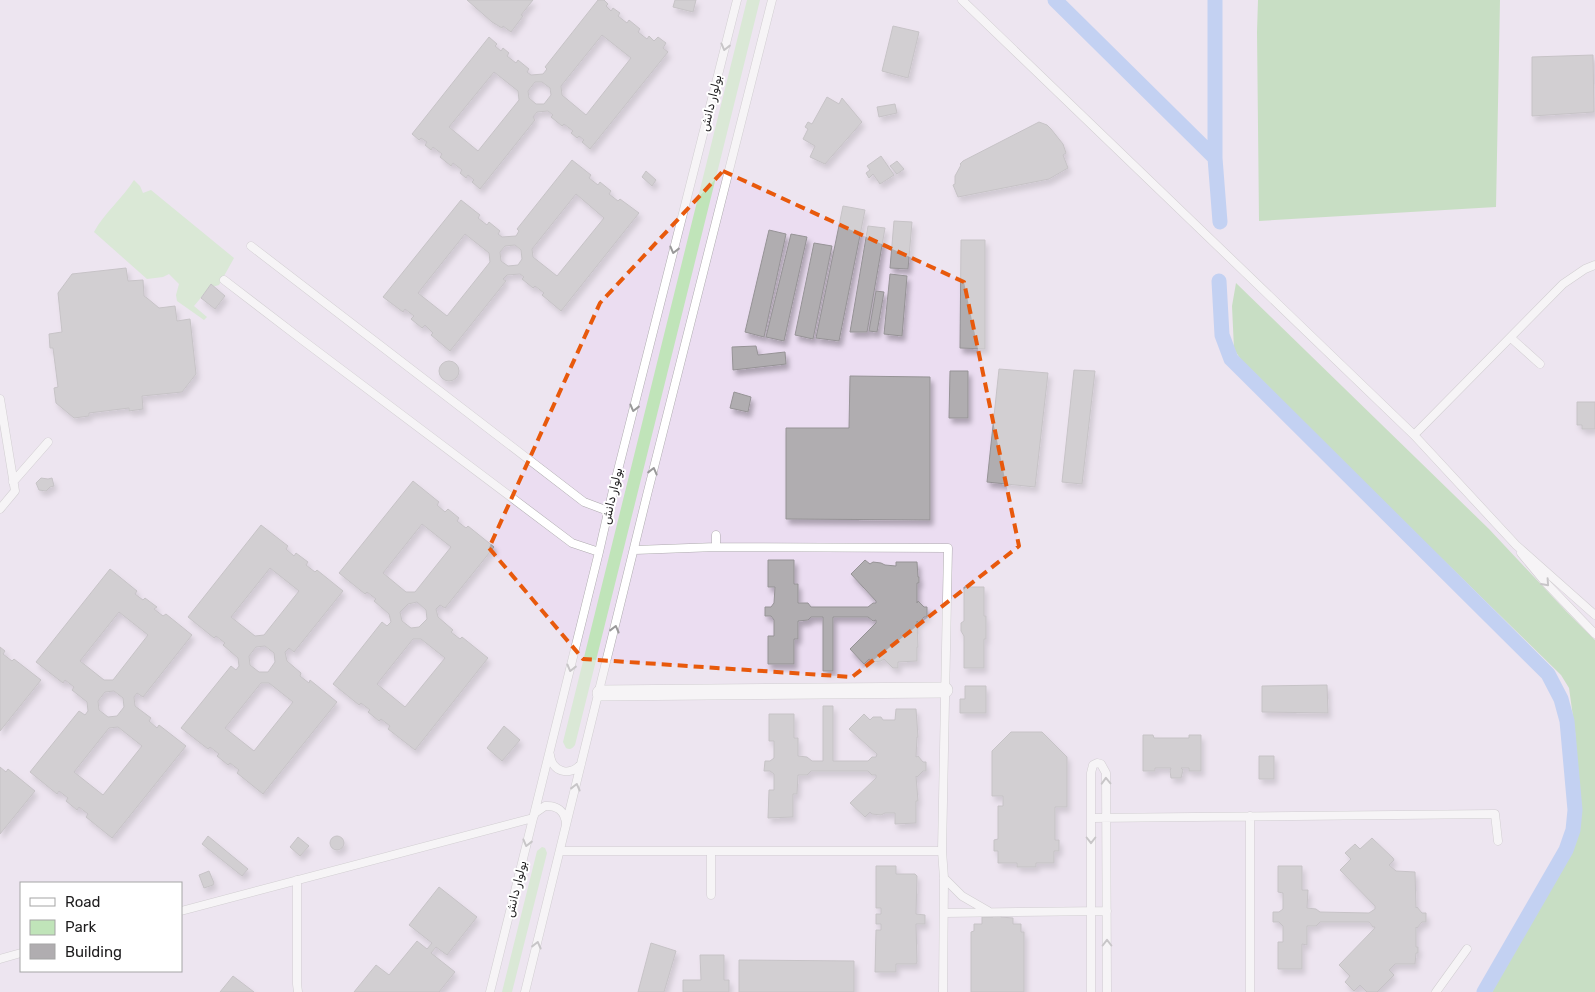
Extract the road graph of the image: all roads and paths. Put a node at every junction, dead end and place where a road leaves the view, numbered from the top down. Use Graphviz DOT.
graph roads {
  1 [pos="737,0"];
  2 [pos="772,0"];
  3 [pos="962,0"];
  4 [pos="251,246"];
  5 [pos="1595,265"];
  6 [pos="224,280"];
  7 [pos="1511,338"];
  8 [pos="1540,364"];
  9 [pos="0,399"];
  10 [pos="1414,435"];
  11 [pos="48,442"];
  12 [pos="13,482"];
  13 [pos="0,509"];
  14 [pos="608,511"];
  15 [pos="716,535"];
  16 [pos="1516,545"];
  17 [pos="716,547"];
  18 [pos="635,550"];
  19 [pos="599,552"];
  20 [pos="1595,615"];
  21 [pos="1595,634"];
  22 [pos="945,690"];
  23 [pos="600,693"];
  24 [pos="550,751"];
  25 [pos="583,759"];
  26 [pos="1250,816"];
  27 [pos="1106,817"];
  28 [pos="533,818"];
  29 [pos="1091,818"];
  30 [pos="566,828"];
  31 [pos="1498,841"];
  32 [pos="560,851"];
  33 [pos="711,851"];
  34 [pos="942,851"];
  35 [pos="944,878"];
  36 [pos="297,880"];
  37 [pos="711,895"];
  38 [pos="182,911"];
  39 [pos="1091,911"];
  40 [pos="1106,911"];
  41 [pos="990,912"];
  42 [pos="944,913"];
  43 [pos="1467,948"];
  44 [pos="20,953"];
  45 [pos="0,959"];
  46 [pos="298,992"];
  47 [pos="490,992"];
  48 [pos="525,992"];
  49 [pos="943,992"];
  50 [pos="1091,992"];
  51 [pos="1107,992"];
  52 [pos="1250,992"];
  53 [pos="1436,992"];
  1 -- 14 [label="lane, بولوار دانش, one-way"];
  18 -- 2 [label="lane, one-way"];
  3 -- 10 [label="lane"];
  4 -- 14 [label="lane"];
  5 -- 7 [label="lane"];
  6 -- 19 [label="lane"];
  7 -- 8 [label="lane"];
  7 -- 10 [label="lane"];
  9 -- 12 [label="lane"];
  10 -- 16 [label="lane"];
  11 -- 12 [label="lane"];
  12 -- 13 [label="lane"];
  14 -- 19 [label="lane, بولوار دانش"];
  15 -- 17 [label="lane"];
  16 -- 20 [label="lane"];
  16 -- 21 [label="lane, one-way"];
  17 -- 18 [label="lane"];
  17 -- 22 [label="lane"];
  23 -- 18 [label="lane, one-way"];
  19 -- 24 [label="lane, بولوار دانش, one-way"];
  22 -- 23 [label="street"];
  22 -- 34 [label="lane"];
  23 -- 25 [label="lane"];
  24 -- 25 [label="lane"];
  24 -- 28 [label="lane, بولوار دانش"];
  30 -- 25 [label="lane, one-way"];
  26 -- 27 [label="lane"];
  26 -- 31 [label="lane"];
  26 -- 52 [label="lane"];
  27 -- 29 [label="lane"];
  27 -- 29 [label="lane, one-way"];
  27 -- 40 [label="lane"];
  28 -- 30 [label="lane"];
  28 -- 36 [label="lane"];
  28 -- 47 [label="lane, بولوار دانش, one-way"];
  29 -- 39 [label="lane, one-way"];
  30 -- 32 [label="lane"];
  32 -- 33 [label="lane"];
  48 -- 32 [label="lane, one-way"];
  33 -- 34 [label="lane"];
  33 -- 37 [label="lane"];
  34 -- 35 [label="lane"];
  35 -- 41 [label="lane"];
  35 -- 42 [label="lane"];
  36 -- 38 [label="lane"];
  36 -- 46 [label="lane"];
  39 -- 40 [label="lane"];
  39 -- 41 [label="lane"];
  39 -- 50 [label="lane"];
  51 -- 40 [label="lane, one-way"];
  41 -- 42 [label="lane"];
  42 -- 49 [label="lane"];
  43 -- 53 [label="lane"];
  44 -- 45 [label="lane"];
}
